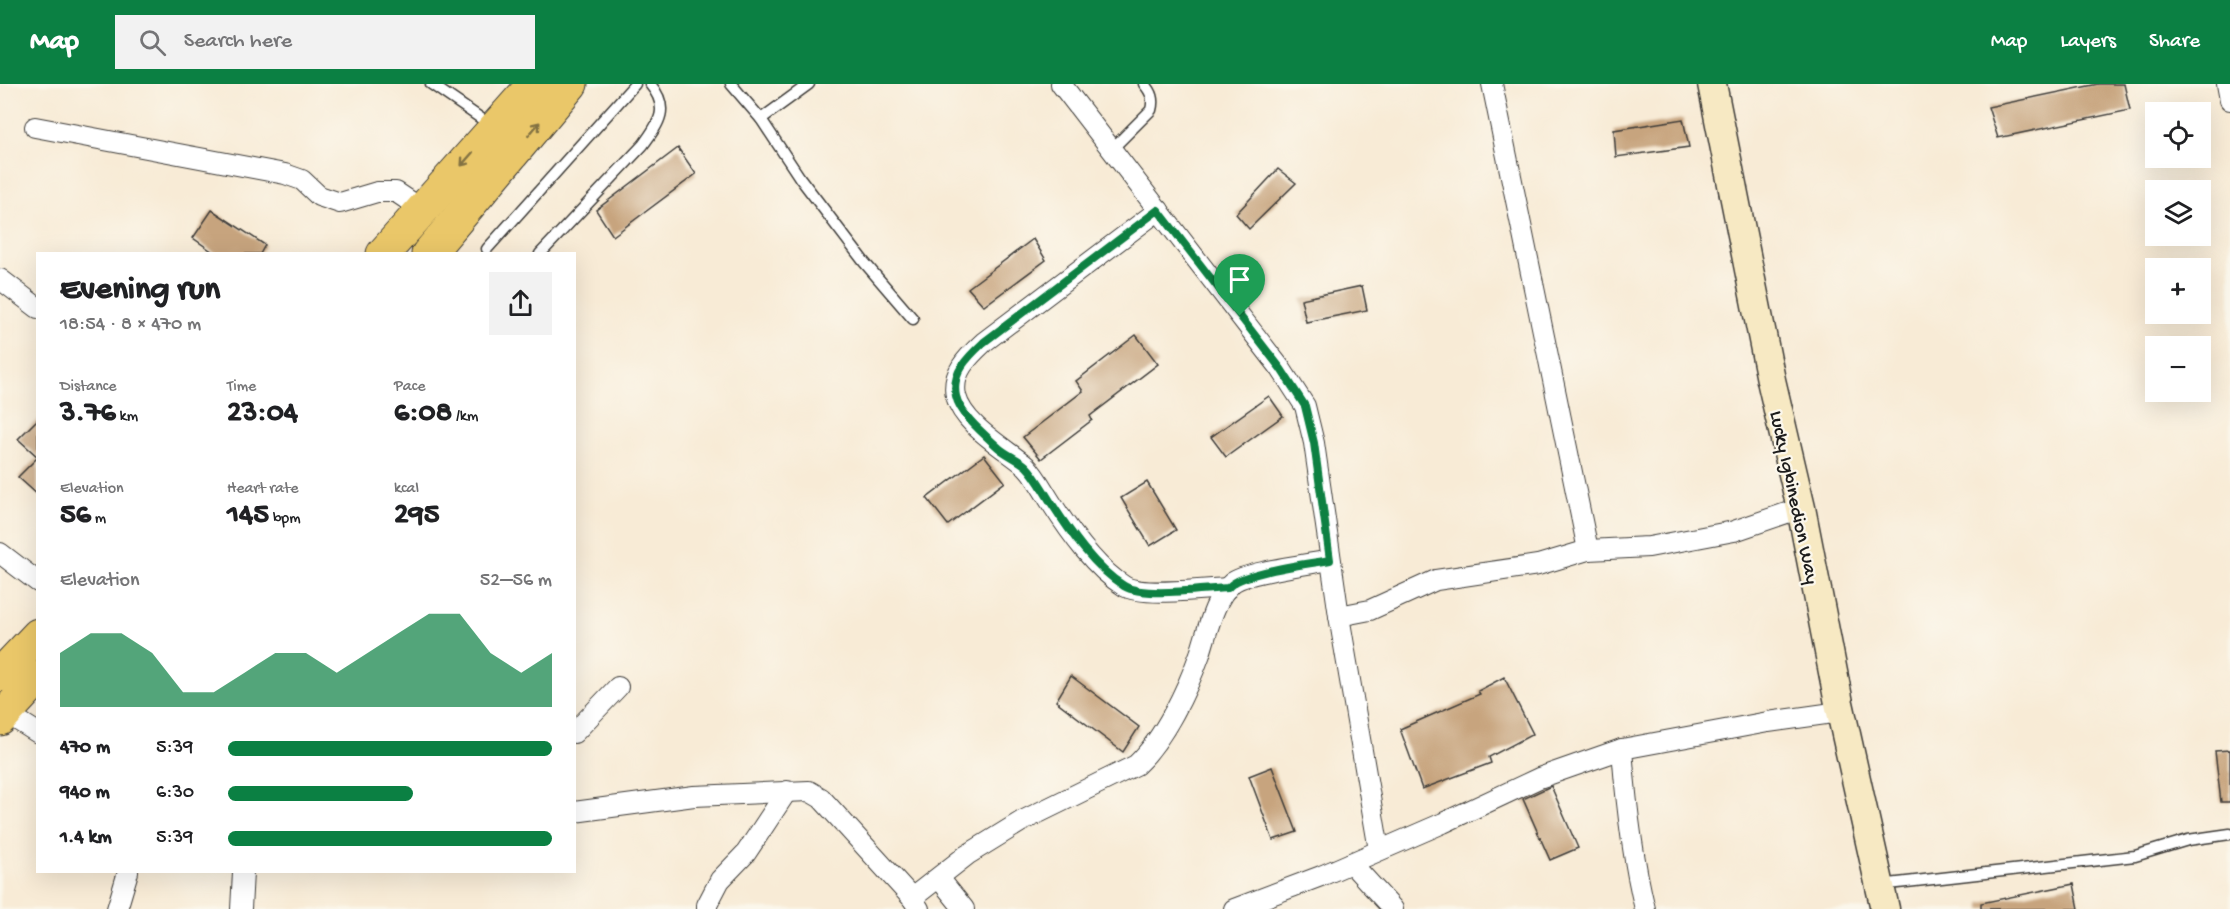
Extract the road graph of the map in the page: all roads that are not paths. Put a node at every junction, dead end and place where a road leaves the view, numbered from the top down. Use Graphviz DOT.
graph roads {
  1 [pos="431,84"];
  2 [pos="534,84"];
  3 [pos="571,84"];
  4 [pos="635,84"];
  5 [pos="650,84"];
  6 [pos="731,84"];
  7 [pos="809,84"];
  8 [pos="1062,84"];
  9 [pos="1144,84"];
  10 [pos="1492,84"];
  11 [pos="1712,84"];
  12 [pos="2226,84"];
  13 [pos="2230,100"];
  14 [pos="761,119"];
  15 [pos="35,127"];
  16 [pos="495,128"];
  17 [pos="1112,149"];
  18 [pos="423,210"];
  19 [pos="1158,210"];
  20 [pos="437,250"];
  21 [pos="385,252"];
  22 [pos="487,252"];
  23 [pos="542,252"];
  24 [pos="0,279"];
  25 [pos="36,306"];
  26 [pos="913,319"];
  27 [pos="1801,508"];
  28 [pos="1588,550"];
  29 [pos="0,553"];
  30 [pos="1330,560"];
  31 [pos="36,580"];
  32 [pos="1228,588"];
  33 [pos="1339,616"];
  34 [pos="36,637"];
  35 [pos="0,675"];
  36 [pos="36,680"];
  37 [pos="618,687"];
  38 [pos="1840,712"];
  39 [pos="3,716"];
  40 [pos="576,731"];
  41 [pos="36,732"];
  42 [pos="1622,749"];
  43 [pos="787,791"];
  44 [pos="576,812"];
  45 [pos="2230,834"];
  46 [pos="1380,850"];
  47 [pos="1351,863"];
  48 [pos="128,873"];
  49 [pos="243,873"];
  50 [pos="939,878"];
  51 [pos="1883,897"];
  52 [pos="916,904"];
  53 [pos="117,909"];
  54 [pos="242,909"];
  55 [pos="707,909"];
  56 [pos="964,909"];
  57 [pos="1234,909"];
  58 [pos="1394,909"];
  59 [pos="1645,909"];
  1 -- 16 [label="lane"];
  2 -- 16 [label="highway"];
  20 -- 3 [label="highway, one-way"];
  4 -- 22 [label="lane"];
  5 -- 23 [label="lane"];
  6 -- 14 [label="lane"];
  7 -- 14 [label="lane"];
  8 -- 17 [label="street"];
  9 -- 17 [label="lane"];
  10 -- 28 [label="street"];
  11 -- 27 [label="street, Lucky Igbinedion Way"];
  12 -- 13 [label="street"];
  14 -- 26 [label="lane"];
  15 -- 18 [label="street"];
  16 -- 18 [label="highway, one-way"];
  17 -- 19 [label="street"];
  18 -- 21 [label="highway"];
  19 -- 30 [label="street"];
  19 -- 32 [label="street"];
  24 -- 25 [label="street"];
  27 -- 28 [label="street"];
  27 -- 38 [label="street, Lucky Igbinedion Way"];
  28 -- 33 [label="street"];
  29 -- 31 [label="street"];
  30 -- 32 [label="street"];
  30 -- 33 [label="street"];
  32 -- 50 [label="street"];
  33 -- 46 [label="street"];
  34 -- 35 [label="highway"];
  36 -- 39 [label="highway"];
  37 -- 40 [label="street"];
  38 -- 42 [label="street"];
  38 -- 51 [label="street, Lucky Igbinedion Way"];
  39 -- 41 [label="street"];
  42 -- 46 [label="street"];
  42 -- 59 [label="street"];
  43 -- 44 [label="street"];
  43 -- 52 [label="street"];
  43 -- 55 [label="street"];
  45 -- 51 [label="lane"];
  46 -- 47 [label="street"];
  47 -- 57 [label="street"];
  47 -- 58 [label="street"];
  48 -- 53 [label="street"];
  49 -- 54 [label="street"];
  50 -- 52 [label="street"];
  50 -- 56 [label="street"];
}
